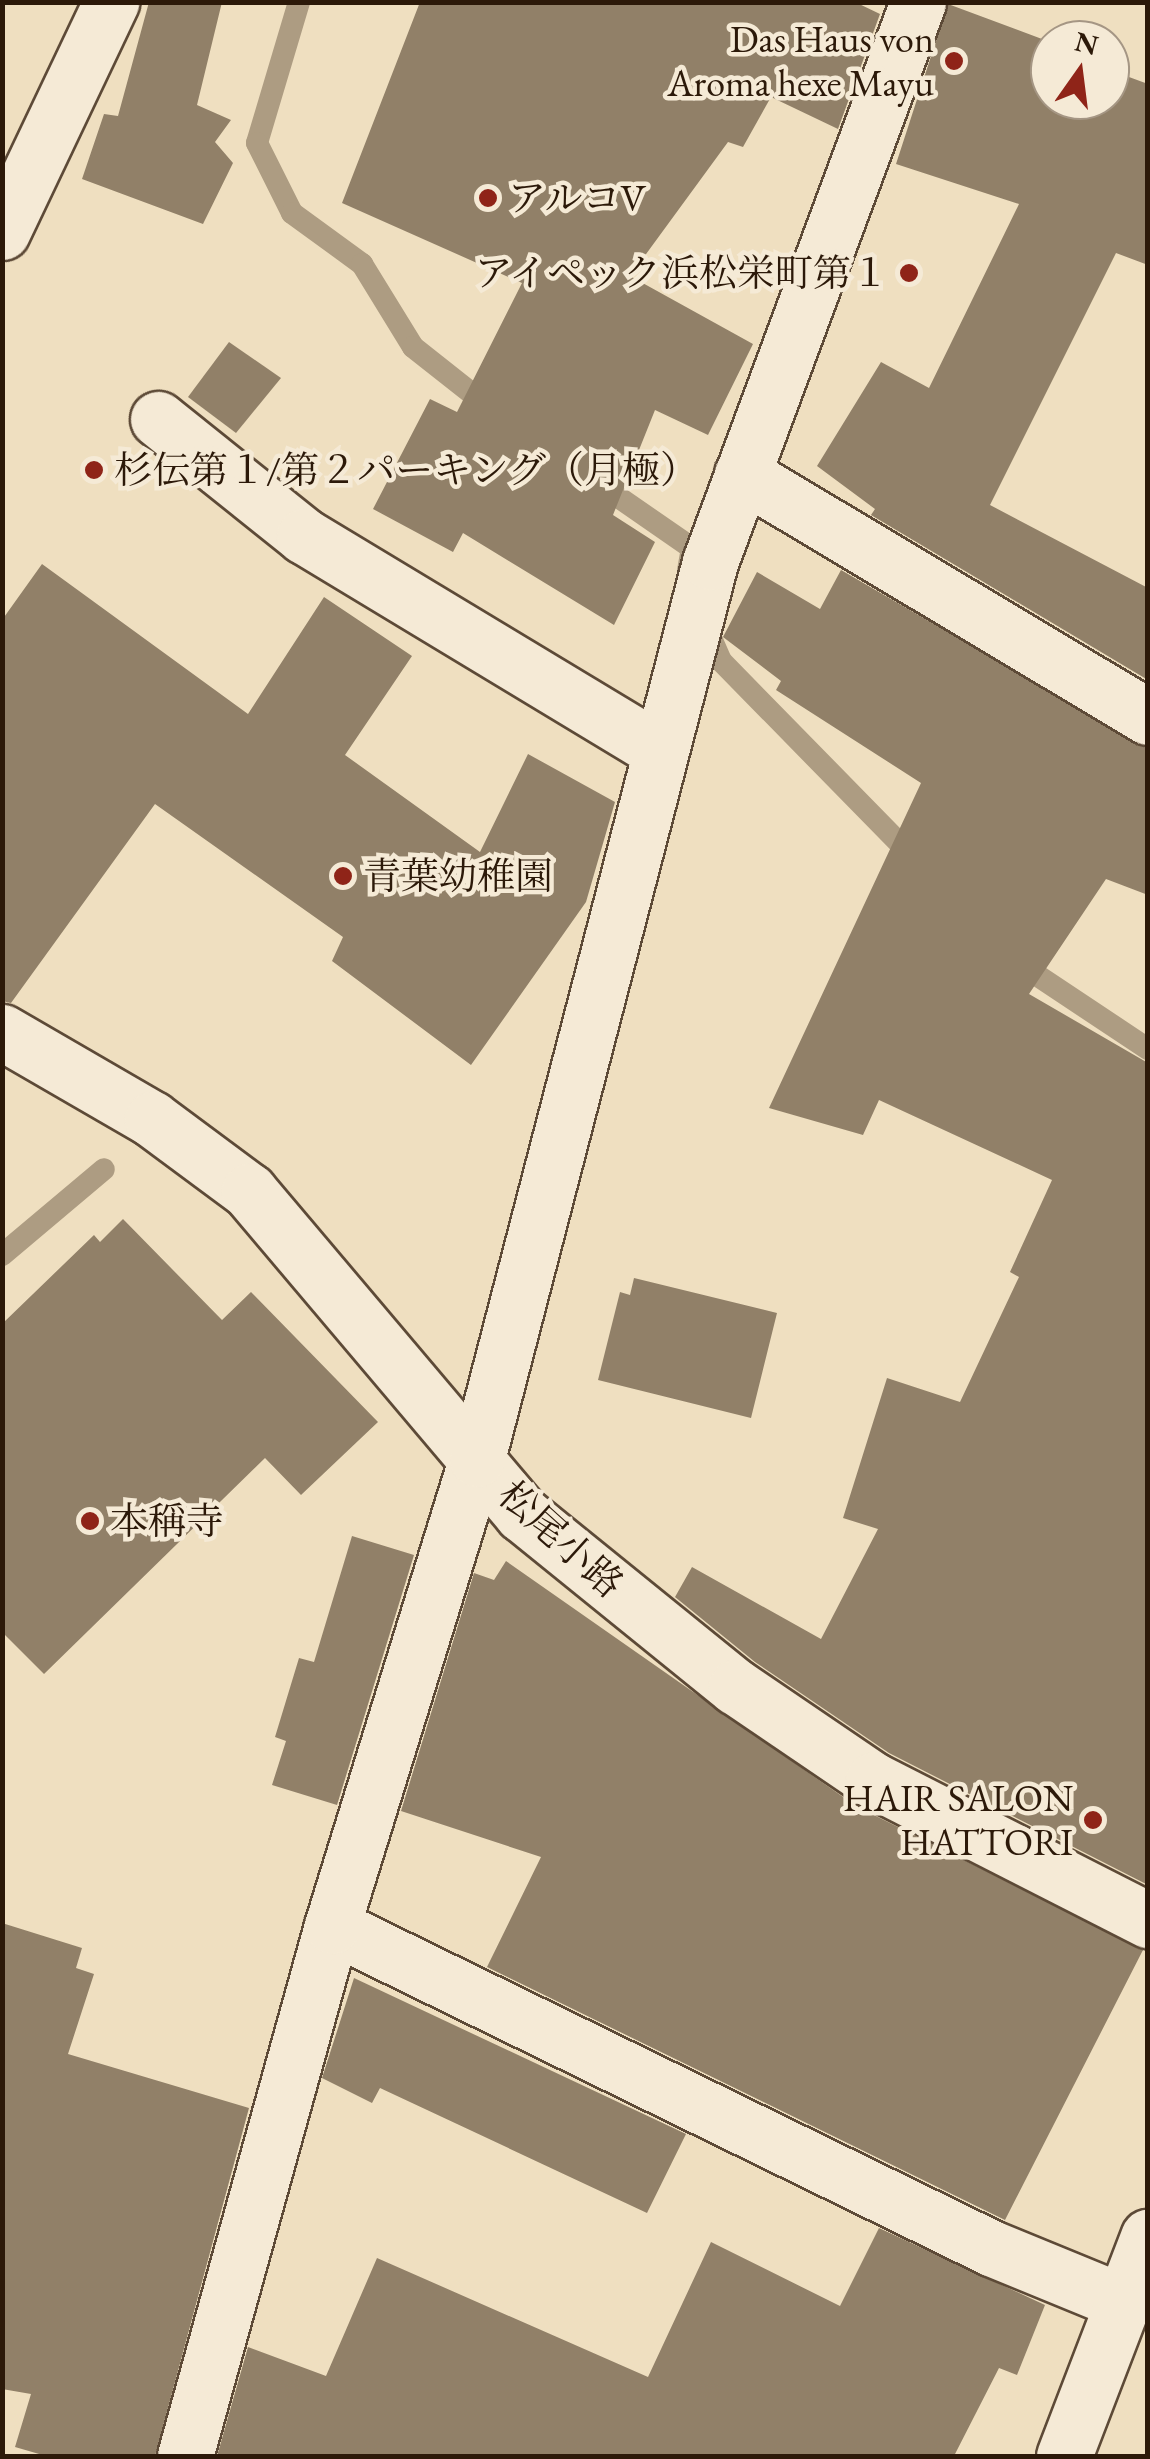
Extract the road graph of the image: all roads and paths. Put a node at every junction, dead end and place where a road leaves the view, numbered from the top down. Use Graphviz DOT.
graph roads {
  1 [pos="111,2"];
  2 [pos="918,2"];
  3 [pos="2,232"];
  4 [pos="158,419"];
  5 [pos="742,474"];
  6 [pos="1148,717"];
  7 [pos="660,751"];
  8 [pos="2,1032"];
  9 [pos="477,1460"];
  10 [pos="1148,1920"];
  11 [pos="332,1926"];
  12 [pos="1148,2237"];
  13 [pos="1124,2302"];
  14 [pos="185,2456"];
  15 [pos="1064,2456"];
  1 -- 3 [label="street"];
  2 -- 5 [label="street"];
  4 -- 7 [label="street"];
  5 -- 6 [label="street"];
  5 -- 7 [label="street"];
  7 -- 9 [label="street"];
  8 -- 9 [label="street, 松尾小路"];
  9 -- 10 [label="street, 松尾小路"];
  9 -- 11 [label="street"];
  11 -- 13 [label="street"];
  11 -- 14 [label="street"];
  12 -- 13 [label="street"];
  13 -- 15 [label="street"];
}
